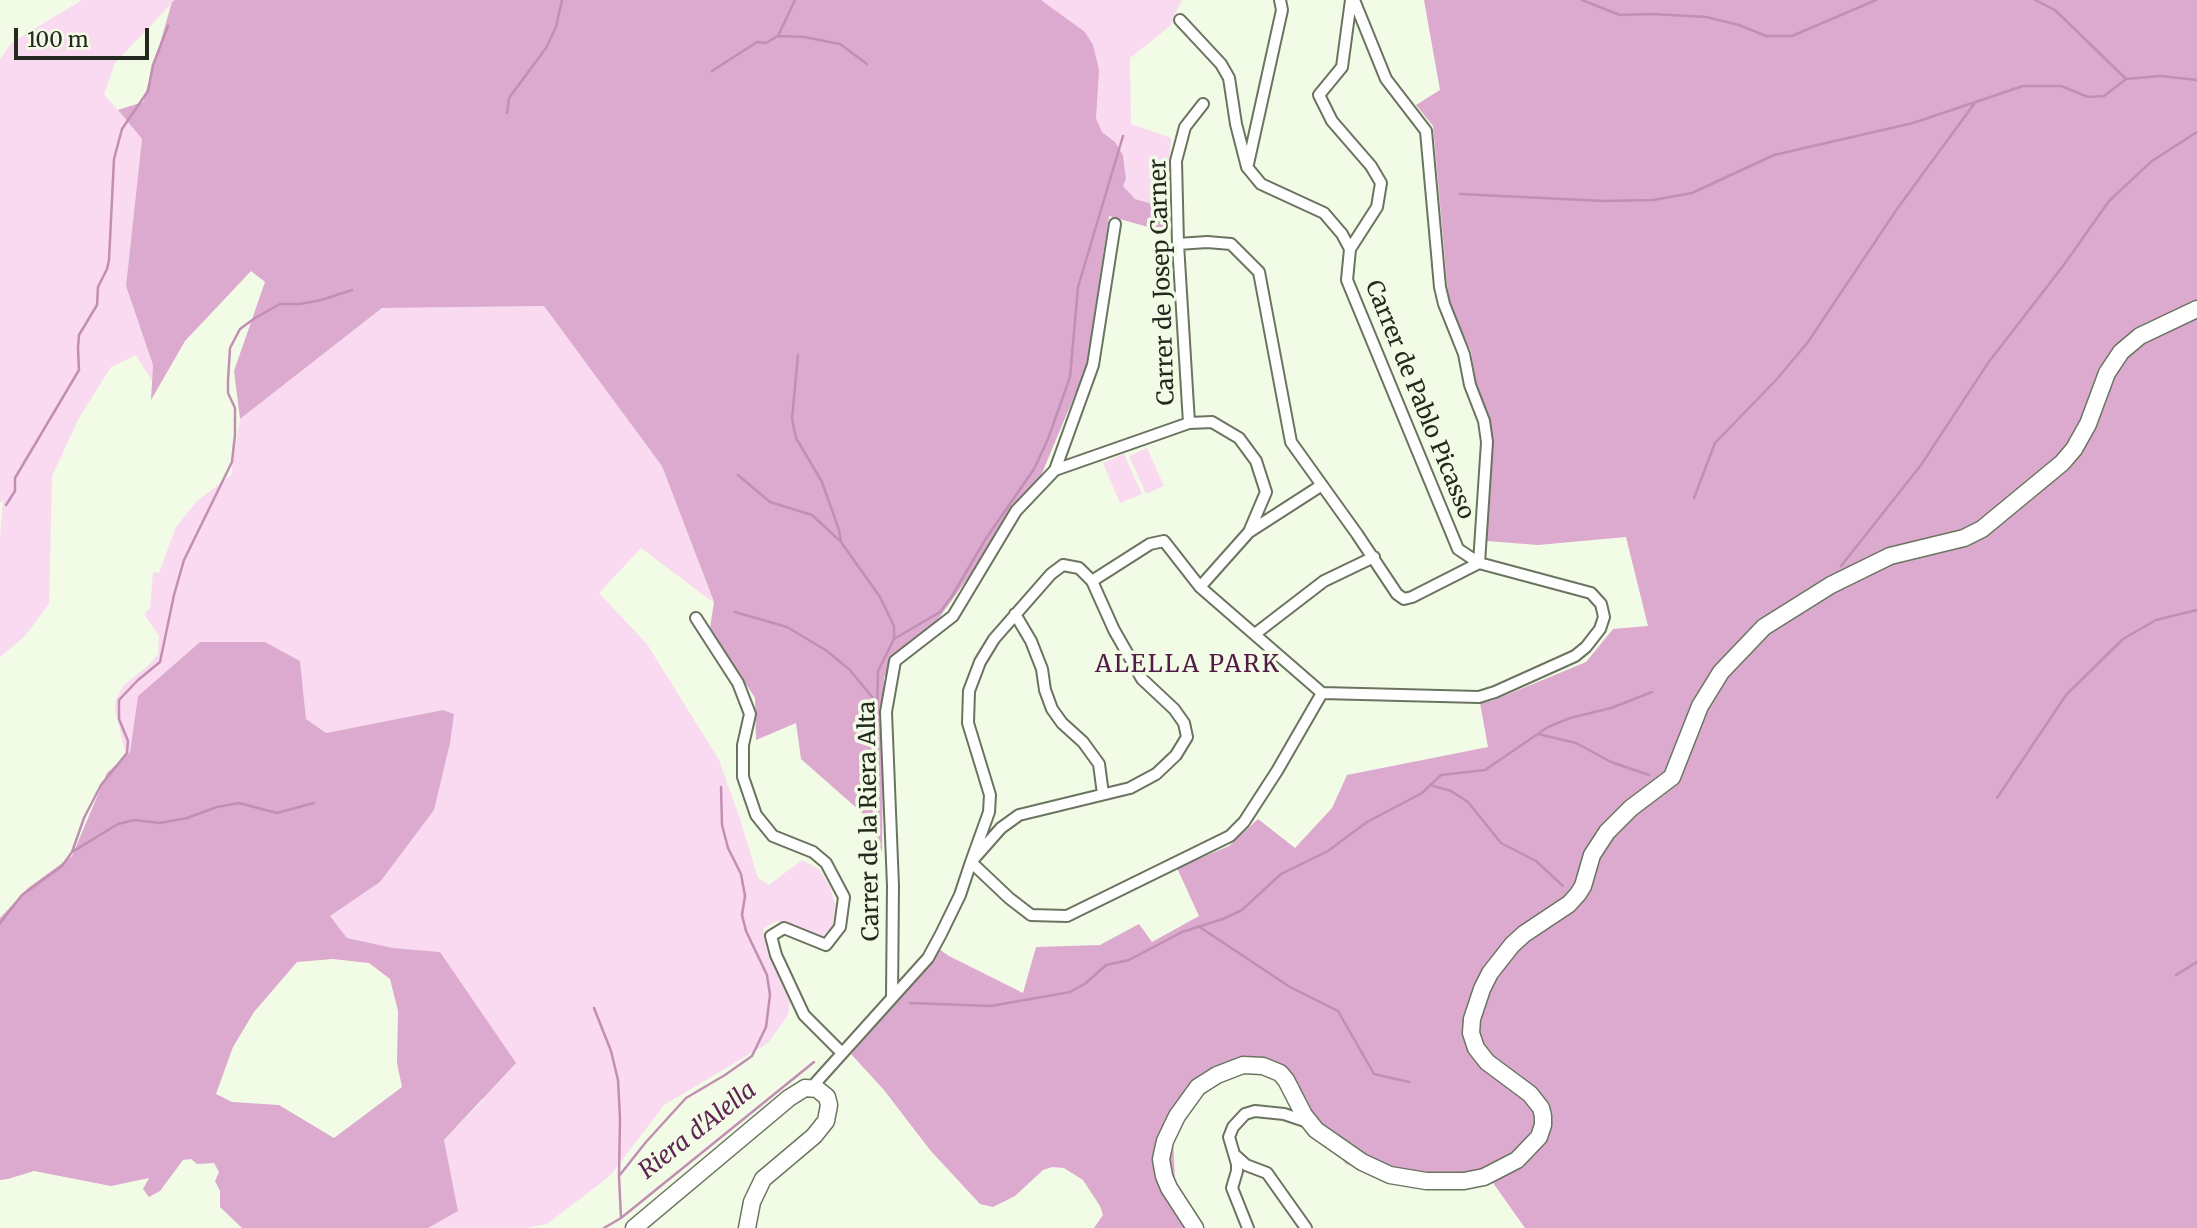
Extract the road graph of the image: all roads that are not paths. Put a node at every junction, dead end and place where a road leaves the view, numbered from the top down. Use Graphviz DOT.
graph roads {
  1 [pos="1280,0"];
  2 [pos="1353,0"];
  3 [pos="1180,20"];
  4 [pos="1203,104"];
  5 [pos="1247,167"];
  6 [pos="1115,223"];
  7 [pos="1178,244"];
  8 [pos="1350,249"];
  9 [pos="2197,309"];
  10 [pos="1189,423"];
  11 [pos="1055,470"];
  12 [pos="1322,485"];
  13 [pos="1249,532"];
  14 [pos="1374,557"];
  15 [pos="1479,563"];
  16 [pos="1092,581"];
  17 [pos="1200,587"];
  18 [pos="1015,614"];
  19 [pos="696,618"];
  20 [pos="1255,634"];
  21 [pos="1321,693"];
  22 [pos="1103,794"];
  23 [pos="971,862"];
  24 [pos="892,997"];
  25 [pos="842,1052"];
  26 [pos="817,1090"];
  27 [pos="1310,1122"];
  28 [pos="1233,1154"];
  29 [pos="634,1228"];
  30 [pos="747,1228"];
  31 [pos="1195,1228"];
  32 [pos="1248,1228"];
  33 [pos="1306,1228"];
  1 -- 5 [label="street"];
  2 -- 8 [label="street"];
  2 -- 15 [label="street"];
  3 -- 5 [label="street"];
  4 -- 7 [label="street, Carrer de Josep Carner"];
  5 -- 8 [label="street"];
  6 -- 11 [label="street"];
  7 -- 10 [label="street, Carrer de Josep Carner"];
  7 -- 12 [label="street"];
  8 -- 15 [label="street, Carrer de Pablo Picasso"];
  9 -- 27 [label="main road"];
  10 -- 11 [label="street, Carrer de la Riera Alta"];
  10 -- 13 [label="street"];
  11 -- 24 [label="street, Carrer de la Riera Alta"];
  12 -- 13 [label="street"];
  12 -- 14 [label="street"];
  13 -- 17 [label="street"];
  14 -- 15 [label="street"];
  14 -- 20 [label="street"];
  15 -- 21 [label="street"];
  16 -- 17 [label="street"];
  16 -- 18 [label="street"];
  16 -- 22 [label="street"];
  17 -- 20 [label="street"];
  18 -- 22 [label="street"];
  18 -- 23 [label="street"];
  19 -- 25 [label="street"];
  20 -- 21 [label="street"];
  21 -- 23 [label="street"];
  22 -- 23 [label="street"];
  23 -- 24 [label="street"];
  24 -- 25 [label="street"];
  25 -- 26 [label="street"];
  26 -- 29 [label="main road"];
  26 -- 30 [label="main road"];
  27 -- 28 [label="street"];
  27 -- 31 [label="main road"];
  28 -- 32 [label="street"];
  28 -- 33 [label="street"];
}
